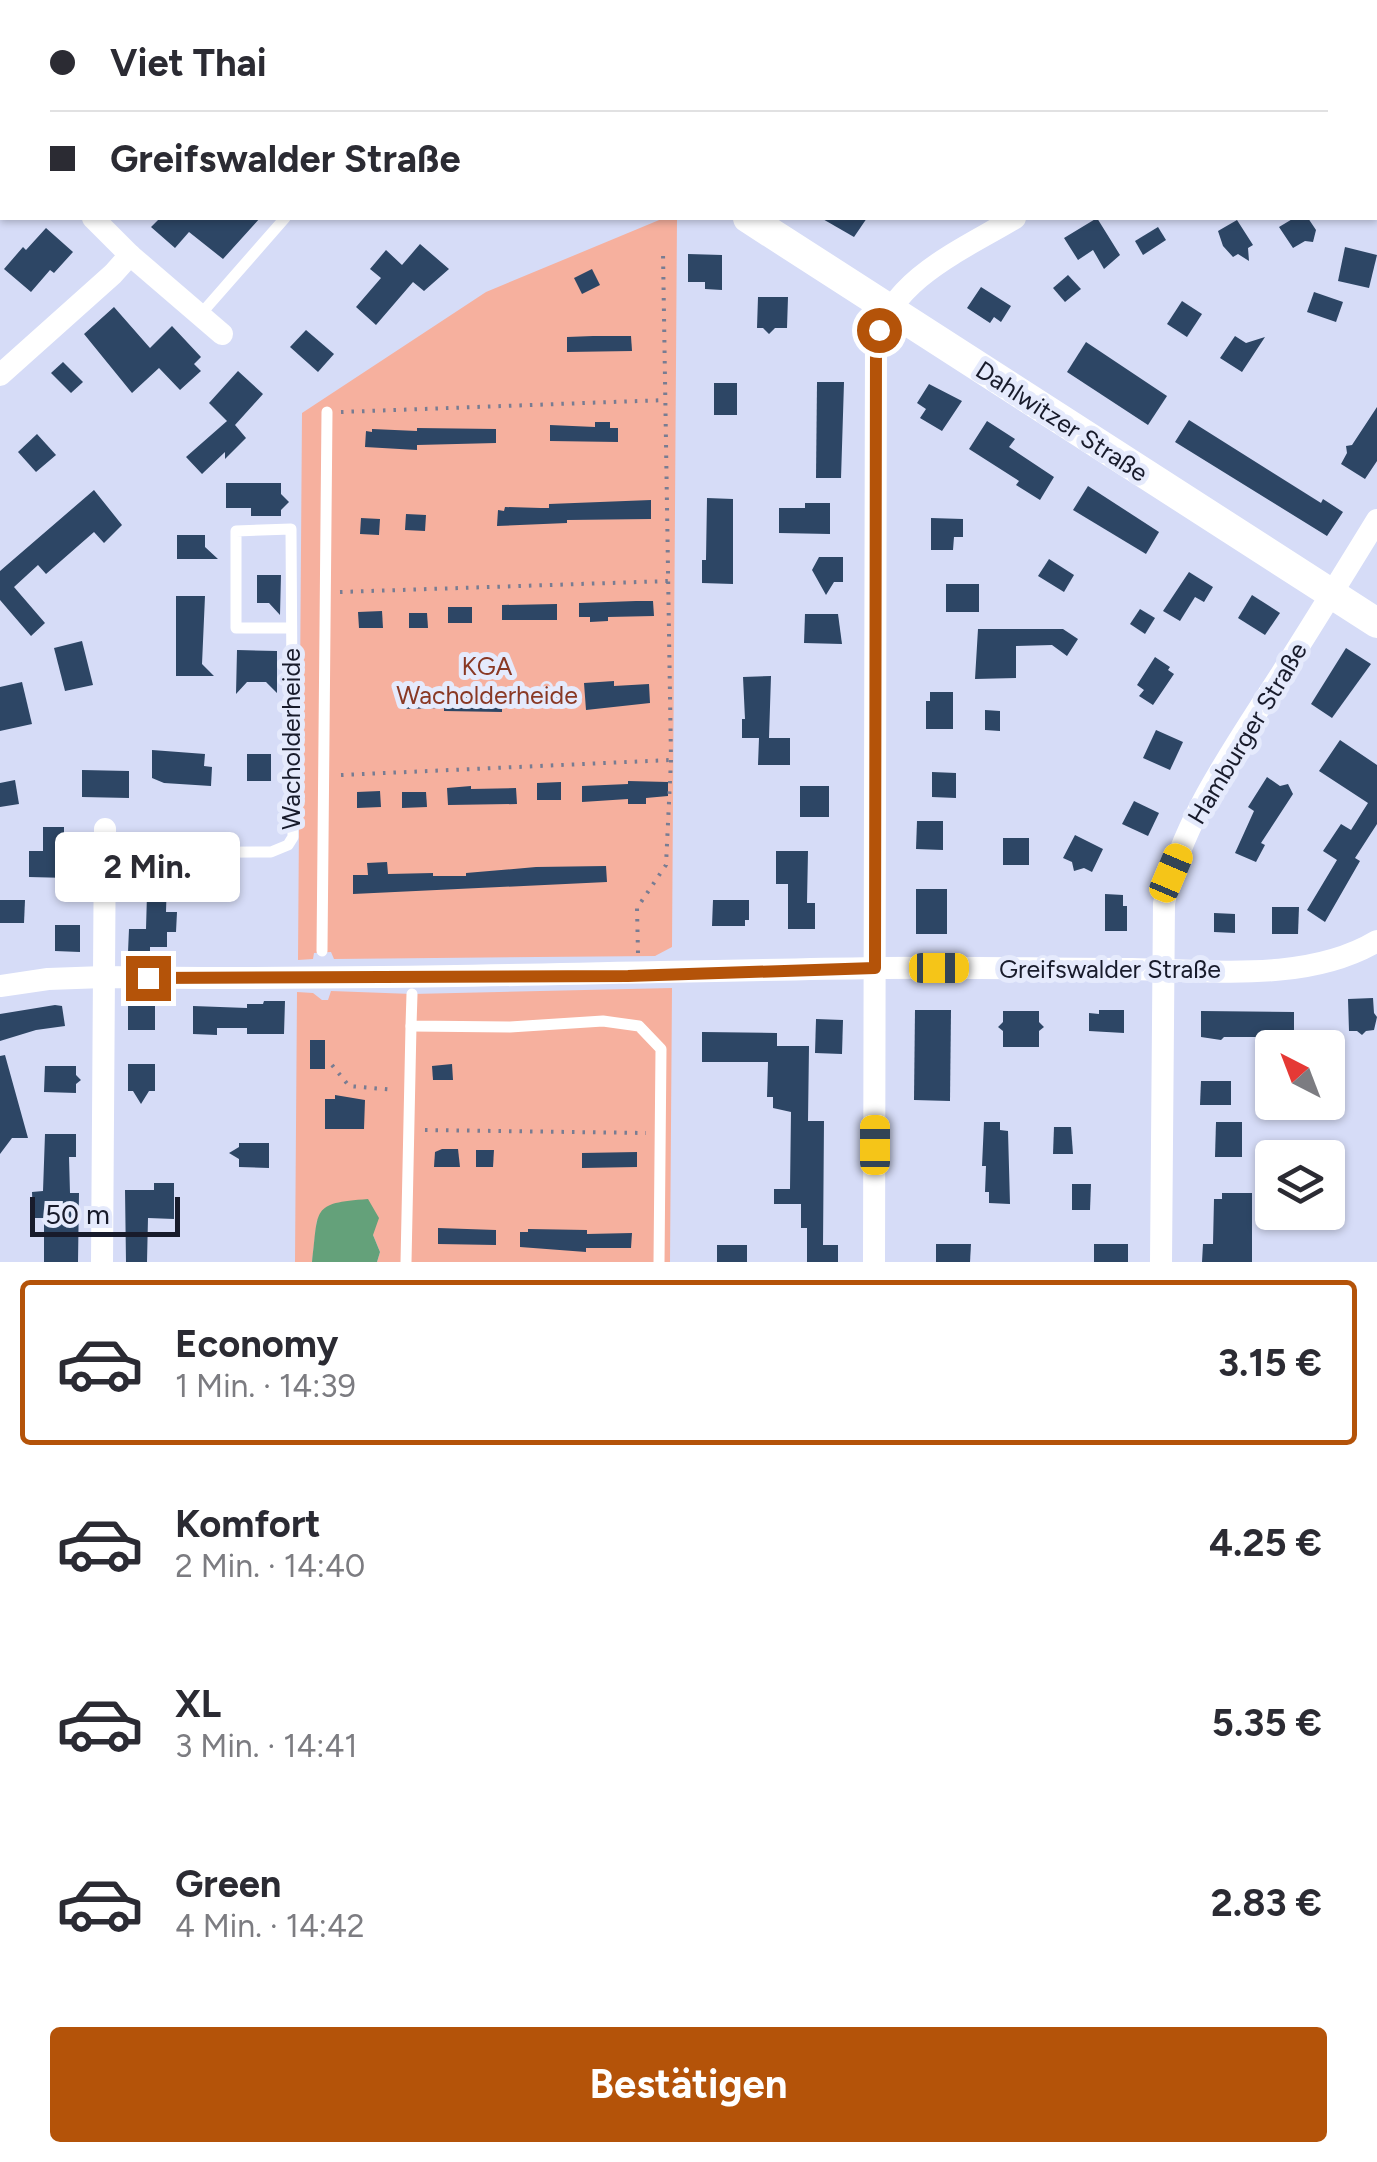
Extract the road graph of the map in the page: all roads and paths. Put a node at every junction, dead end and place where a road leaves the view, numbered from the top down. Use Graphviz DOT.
graph roads {
  1 [pos="95,220"];
  2 [pos="283,220"];
  3 [pos="751,220"];
  4 [pos="1013,220"];
  5 [pos="663,252"];
  6 [pos="130,255"];
  7 [pos="890,310"];
  8 [pos="200,315"];
  9 [pos="222,334"];
  10 [pos="0,375"];
  11 [pos="666,400"];
  12 [pos="327,412"];
  13 [pos="1377,520"];
  14 [pos="669,581"];
  15 [pos="325,593"];
  16 [pos="1332,594"];
  17 [pos="1377,623"];
  18 [pos="291,628"];
  19 [pos="671,760"];
  20 [pos="323,776"];
  21 [pos="105,841"];
  22 [pos="1377,941"];
  23 [pos="322,951"];
  24 [pos="638,956"];
  25 [pos="875,968"];
  26 [pos="1163,970"];
  27 [pos="104,977"];
  28 [pos="0,986"];
  29 [pos="412,994"];
  30 [pos="411,1026"];
  31 [pos="332,1065"];
  32 [pos="410,1090"];
  33 [pos="409,1130"];
  34 [pos="660,1134"];
  35 [pos="102,1262"];
  36 [pos="406,1262"];
  37 [pos="659,1262"];
  38 [pos="874,1262"];
  39 [pos="1162,1262"];
  1 -- 6 [label="street"];
  2 -- 8 [label="lane"];
  3 -- 7 [label="main road, Dahlwitzer Straße"];
  4 -- 7 [label="street"];
  5 -- 11 [label="path"];
  6 -- 8 [label="street"];
  6 -- 10 [label="street"];
  7 -- 16 [label="main road, Dahlwitzer Straße"];
  7 -- 25 [label="street"];
  8 -- 9 [label="street"];
  11 -- 12 [label="path"];
  11 -- 14 [label="path"];
  12 -- 15 [label="lane"];
  13 -- 16 [label="street, Hamburger Straße"];
  14 -- 15 [label="path"];
  14 -- 19 [label="path"];
  15 -- 20 [label="lane"];
  16 -- 17 [label="main road, Dahlwitzer Straße"];
  16 -- 26 [label="street, Hamburger Straße"];
  18 -- 18 [label="lane, Wacholderheide"];
  18 -- 21 [label="lane, Wacholderheide"];
  19 -- 20 [label="path"];
  19 -- 24 [label="path"];
  20 -- 23 [label="lane"];
  21 -- 27 [label="street, Wacholderheide"];
  22 -- 26 [label="street, Greifswalder Straße"];
  25 -- 26 [label="street, Greifswalder Straße"];
  25 -- 27 [label="street, Greifswalder Straße"];
  25 -- 38 [label="street"];
  26 -- 39 [label="street, Hamburger Straße"];
  27 -- 28 [label="street, Greifswalder Straße"];
  27 -- 35 [label="street, Wacholderheide"];
  29 -- 30 [label="lane"];
  30 -- 32 [label="lane"];
  30 -- 34 [label="lane"];
  31 -- 32 [label="path"];
  32 -- 33 [label="lane"];
  33 -- 34 [label="path"];
  33 -- 36 [label="lane"];
  34 -- 37 [label="lane"];
}
